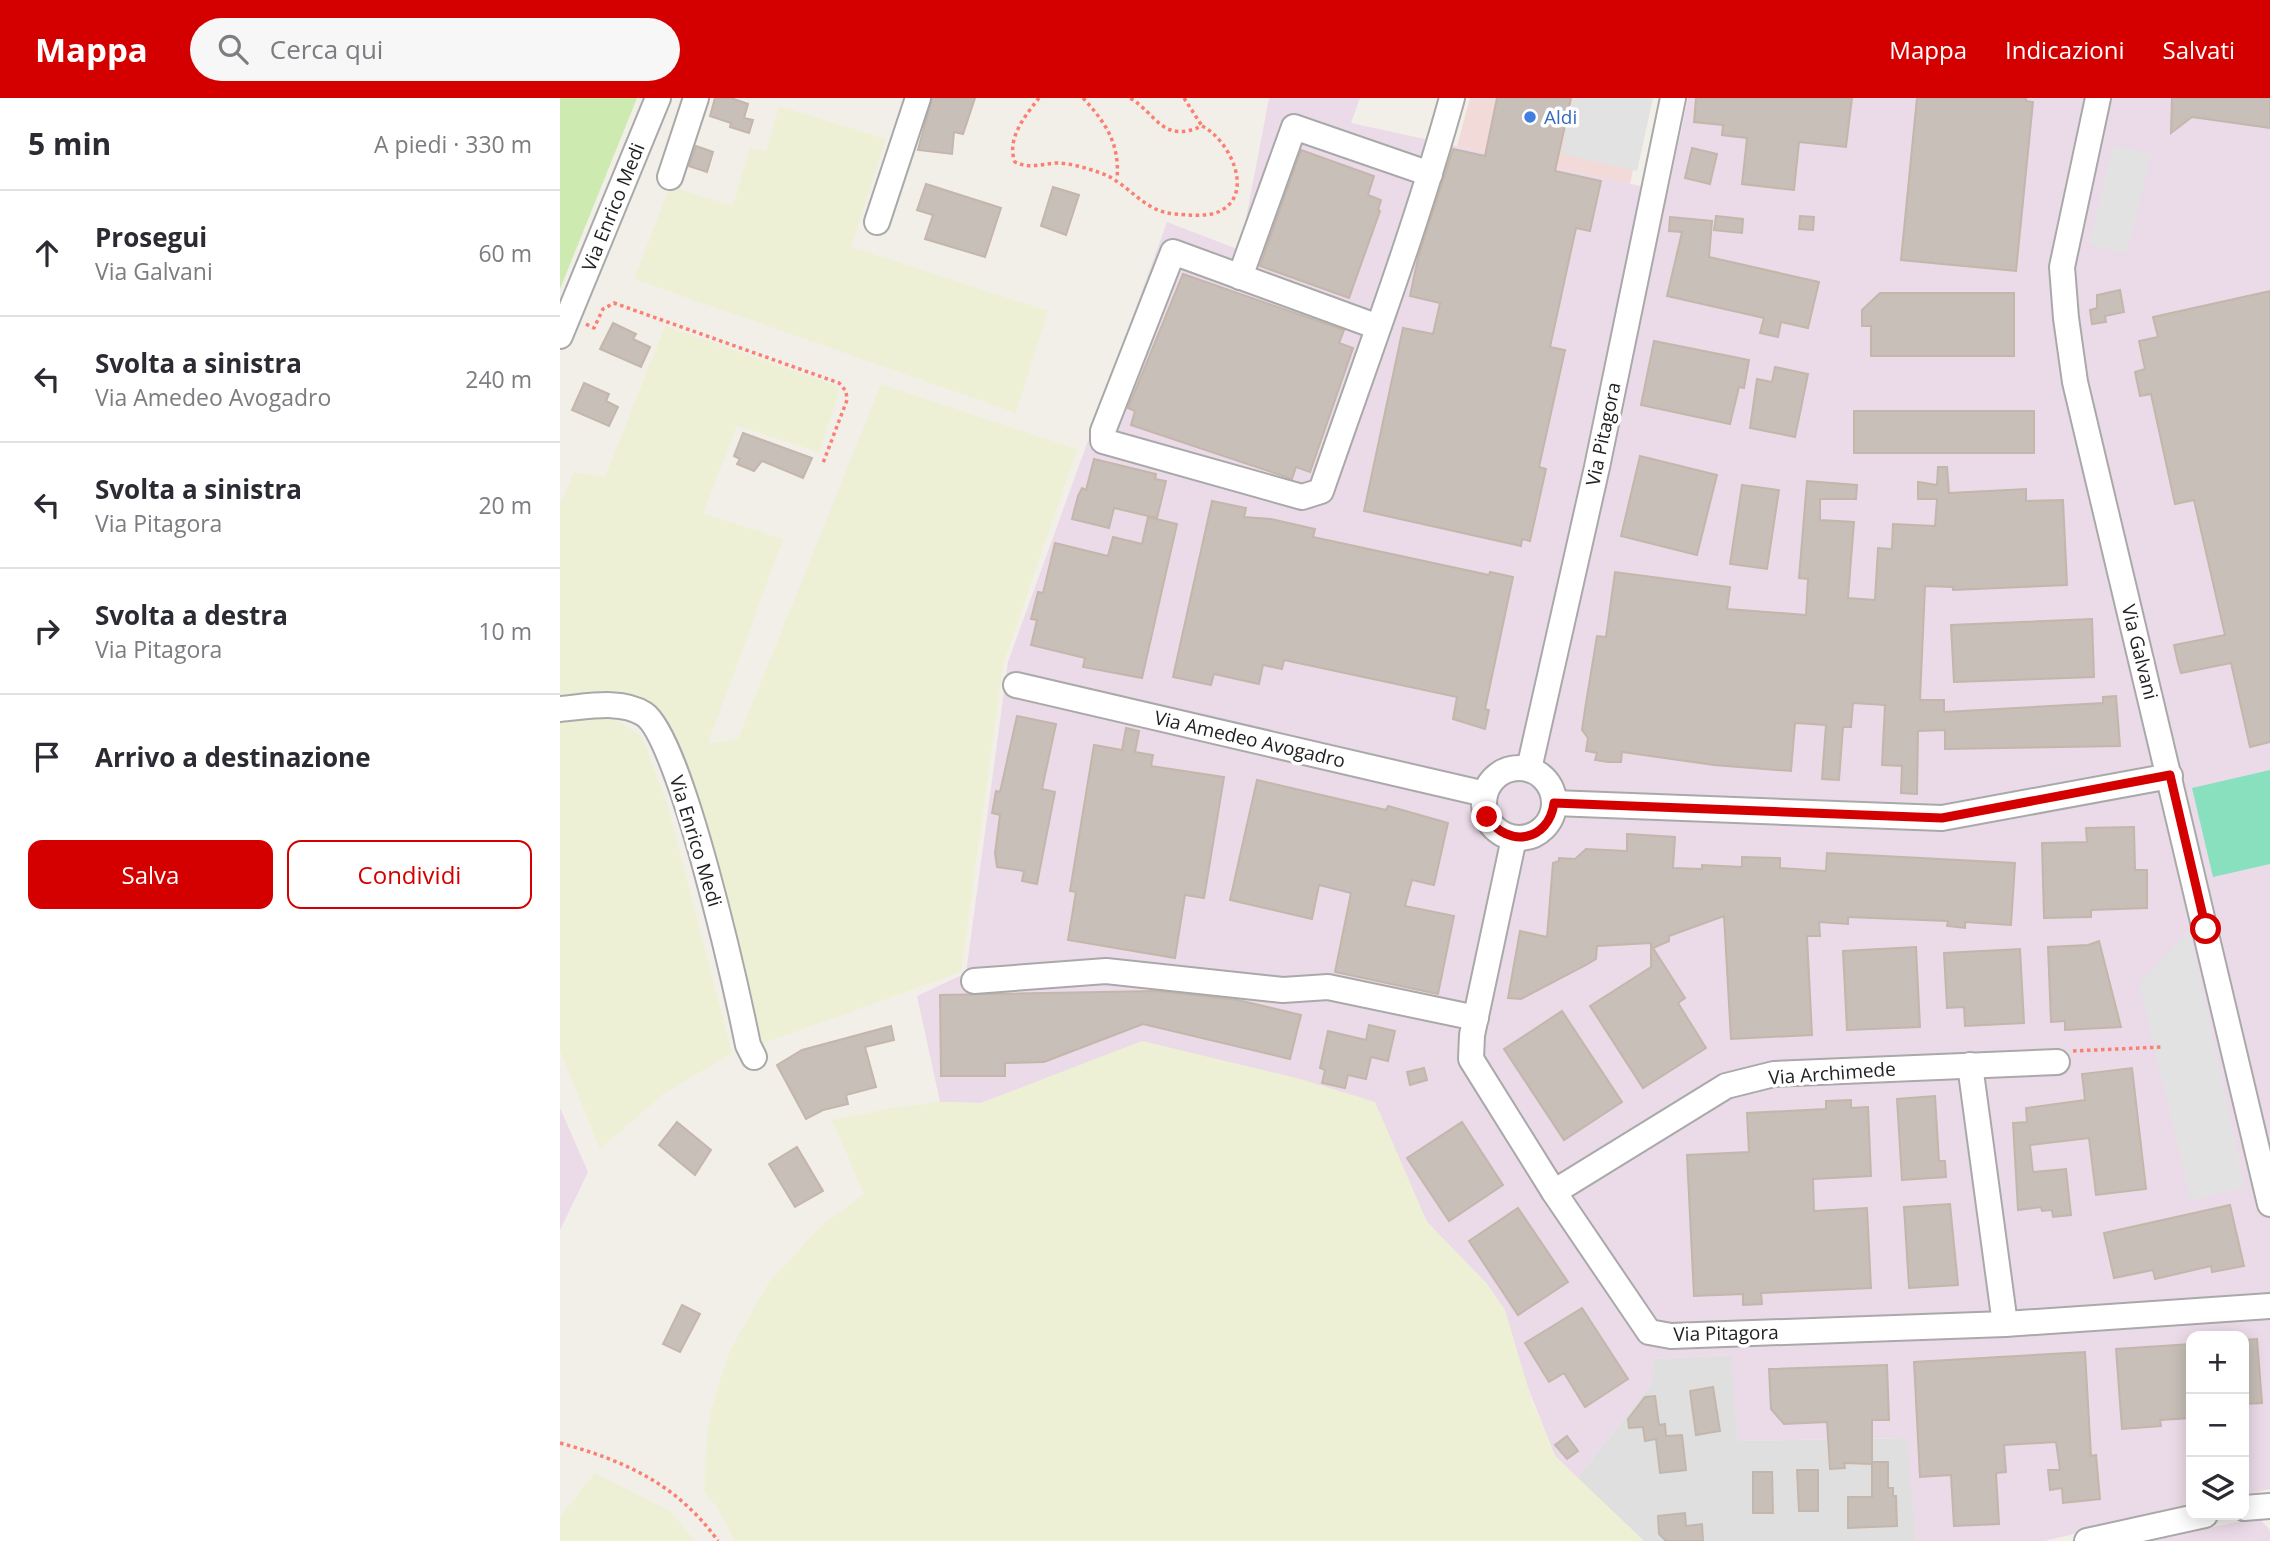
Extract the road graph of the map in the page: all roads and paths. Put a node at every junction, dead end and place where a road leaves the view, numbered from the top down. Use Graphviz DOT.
graph roads {
  1 [pos="658,98"];
  2 [pos="696,98"];
  3 [pos="1040,98"];
  4 [pos="1083,98"];
  5 [pos="1130,98"];
  6 [pos="1147,98"];
  7 [pos="1184,98"];
  8 [pos="1452,98"];
  9 [pos="1673,98"];
  10 [pos="2098,98"];
  11 [pos="915,99"];
  12 [pos="1142,103"];
  13 [pos="1202,126"];
  14 [pos="670,177"];
  15 [pos="1117,179"];
  16 [pos="1427,185"];
  17 [pos="877,222"];
  18 [pos="1240,277"];
  19 [pos="564,327"];
  20 [pos="1378,327"];
  21 [pos="823,463"];
  22 [pos="1016,685"];
  23 [pos="560,709"];
  24 [pos="1529,769"];
  25 [pos="2170,775"];
  26 [pos="1485,794"];
  27 [pos="1554,803"];
  28 [pos="1514,838"];
  29 [pos="974,981"];
  30 [pos="1476,1018"];
  31 [pos="2162,1047"];
  32 [pos="2063,1056"];
  33 [pos="754,1057"];
  34 [pos="1969,1065"];
  35 [pos="2266,1166"];
  36 [pos="1554,1192"];
  37 [pos="2270,1204"];
  38 [pos="2270,1306"];
  39 [pos="2005,1324"];
  40 [pos="560,1443"];
  41 [pos="2270,1506"];
  42 [pos="2249,1508"];
  43 [pos="2186,1519"];
  44 [pos="718,1541"];
  45 [pos="2087,1541"];
  1 -- 19 [label="street, Via Enrico Medi"];
  2 -- 14 [label="street, Via Enrico Medi"];
  3 -- 15 [label="path"];
  4 -- 15 [label="path"];
  5 -- 12 [label="path"];
  6 -- 12 [label="path"];
  7 -- 13 [label="path"];
  8 -- 16 [label="street"];
  9 -- 24 [label="street, Via Pitagora"];
  10 -- 25 [label="street, Via Galvani"];
  11 -- 17 [label="street"];
  12 -- 13 [label="path"];
  13 -- 15 [label="path"];
  16 -- 18 [label="street"];
  16 -- 20 [label="street"];
  18 -- 20 [label="street"];
  18 -- 20 [label="street"];
  19 -- 21 [label="path"];
  22 -- 26 [label="street, Via Amedeo Avogadro"];
  23 -- 33 [label="street, Via Enrico Medi"];
  24 -- 26 [label="street"];
  24 -- 27 [label="street"];
  25 -- 27 [label="street"];
  25 -- 35 [label="street, Via Galvani"];
  26 -- 28 [label="street"];
  27 -- 28 [label="street"];
  28 -- 30 [label="street, Via Pitagora"];
  29 -- 30 [label="street"];
  30 -- 36 [label="street, Via Pitagora"];
  31 -- 32 [label="path"];
  32 -- 34 [label="street, Via Archimede"];
  34 -- 36 [label="street, Via Archimede"];
  34 -- 39 [label="street"];
  35 -- 37 [label="street, Via Galvani"];
  36 -- 39 [label="street, Via Pitagora"];
  38 -- 39 [label="street, Via Pitagora"];
  40 -- 44 [label="path"];
  41 -- 42 [label="street"];
  43 -- 45 [label="street"];
}
